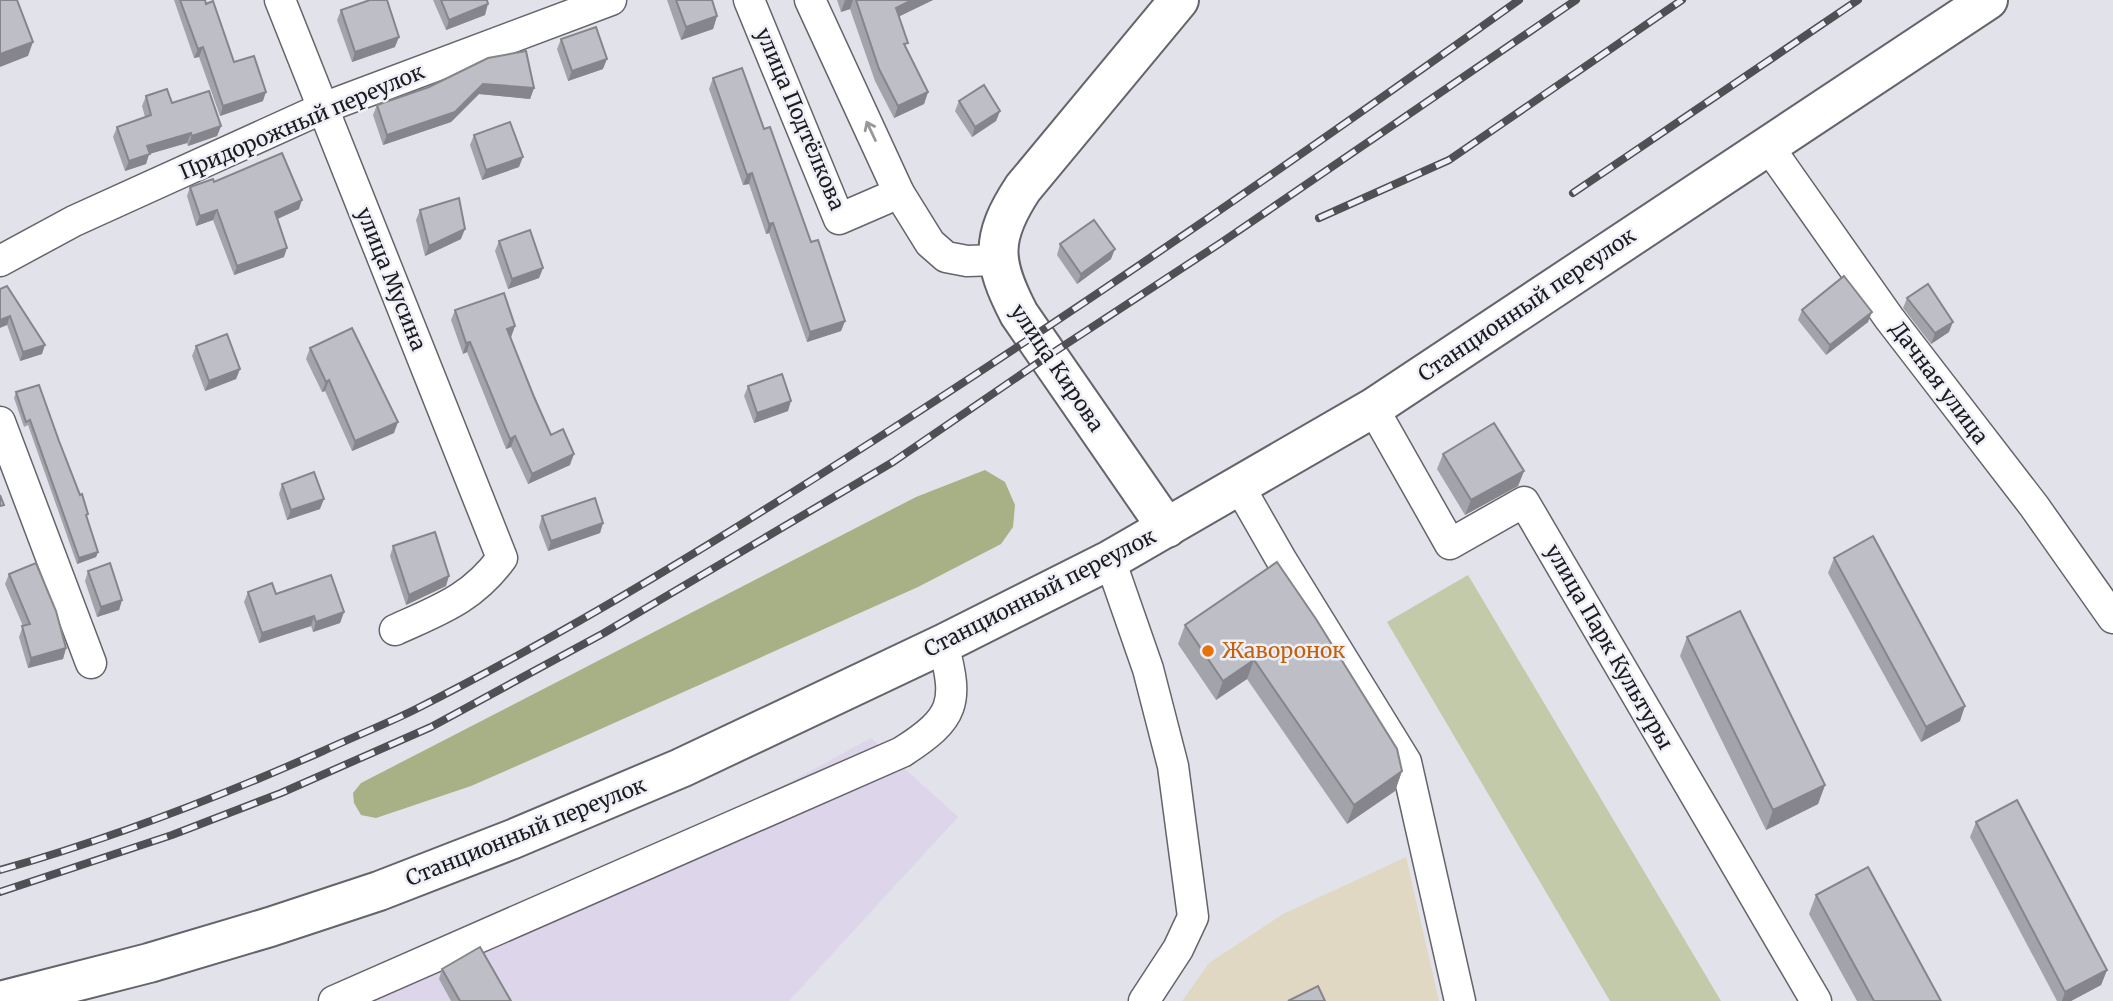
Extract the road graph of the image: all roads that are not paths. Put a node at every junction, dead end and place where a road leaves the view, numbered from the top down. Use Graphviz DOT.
graph roads {
  1 [pos="280,0"];
  2 [pos="611,0"];
  3 [pos="749,0"];
  4 [pos="810,0"];
  5 [pos="1179,0"];
  6 [pos="1988,0"];
  7 [pos="323,108"];
  8 [pos="1768,146"];
  9 [pos="899,193"];
  10 [pos="998,260"];
  11 [pos="0,261"];
  12 [pos="1373,408"];
  13 [pos="0,422"];
  14 [pos="1239,486"];
  15 [pos="1167,528"];
  16 [pos="1110,560"];
  17 [pos="2113,618"];
  18 [pos="395,630"];
  19 [pos="943,644"];
  20 [pos="92,663"];
  21 [pos="0,1001"];
  22 [pos="334,1001"];
  23 [pos="1144,1001"];
  24 [pos="1460,1001"];
  25 [pos="1816,1001"];
  1 -- 7 [label="street, улица Мусина"];
  2 -- 7 [label="street, Придорожный переулок"];
  3 -- 9 [label="street, улица Подтёлкова"];
  9 -- 4 [label="street, one-way"];
  5 -- 10 [label="main road, улица Кирова"];
  6 -- 8 [label="main road, Станционный переулок"];
  7 -- 11 [label="street, Придорожный переулок"];
  7 -- 18 [label="street, улица Мусина"];
  8 -- 12 [label="main road, Станционный переулок"];
  8 -- 17 [label="street, Дачная улица"];
  9 -- 10 [label="street"];
  10 -- 15 [label="main road, улица Кирова"];
  12 -- 14 [label="main road, Станционный переулок"];
  12 -- 25 [label="street, улица Парк Культуры"];
  13 -- 20 [label="street"];
  14 -- 15 [label="main road, Станционный переулок"];
  14 -- 24 [label="street"];
  15 -- 16 [label="main road, Станционный переулок"];
  16 -- 19 [label="main road, Станционный переулок"];
  16 -- 23 [label="street"];
  19 -- 21 [label="main road, Станционный переулок"];
  19 -- 22 [label="street"];
}
